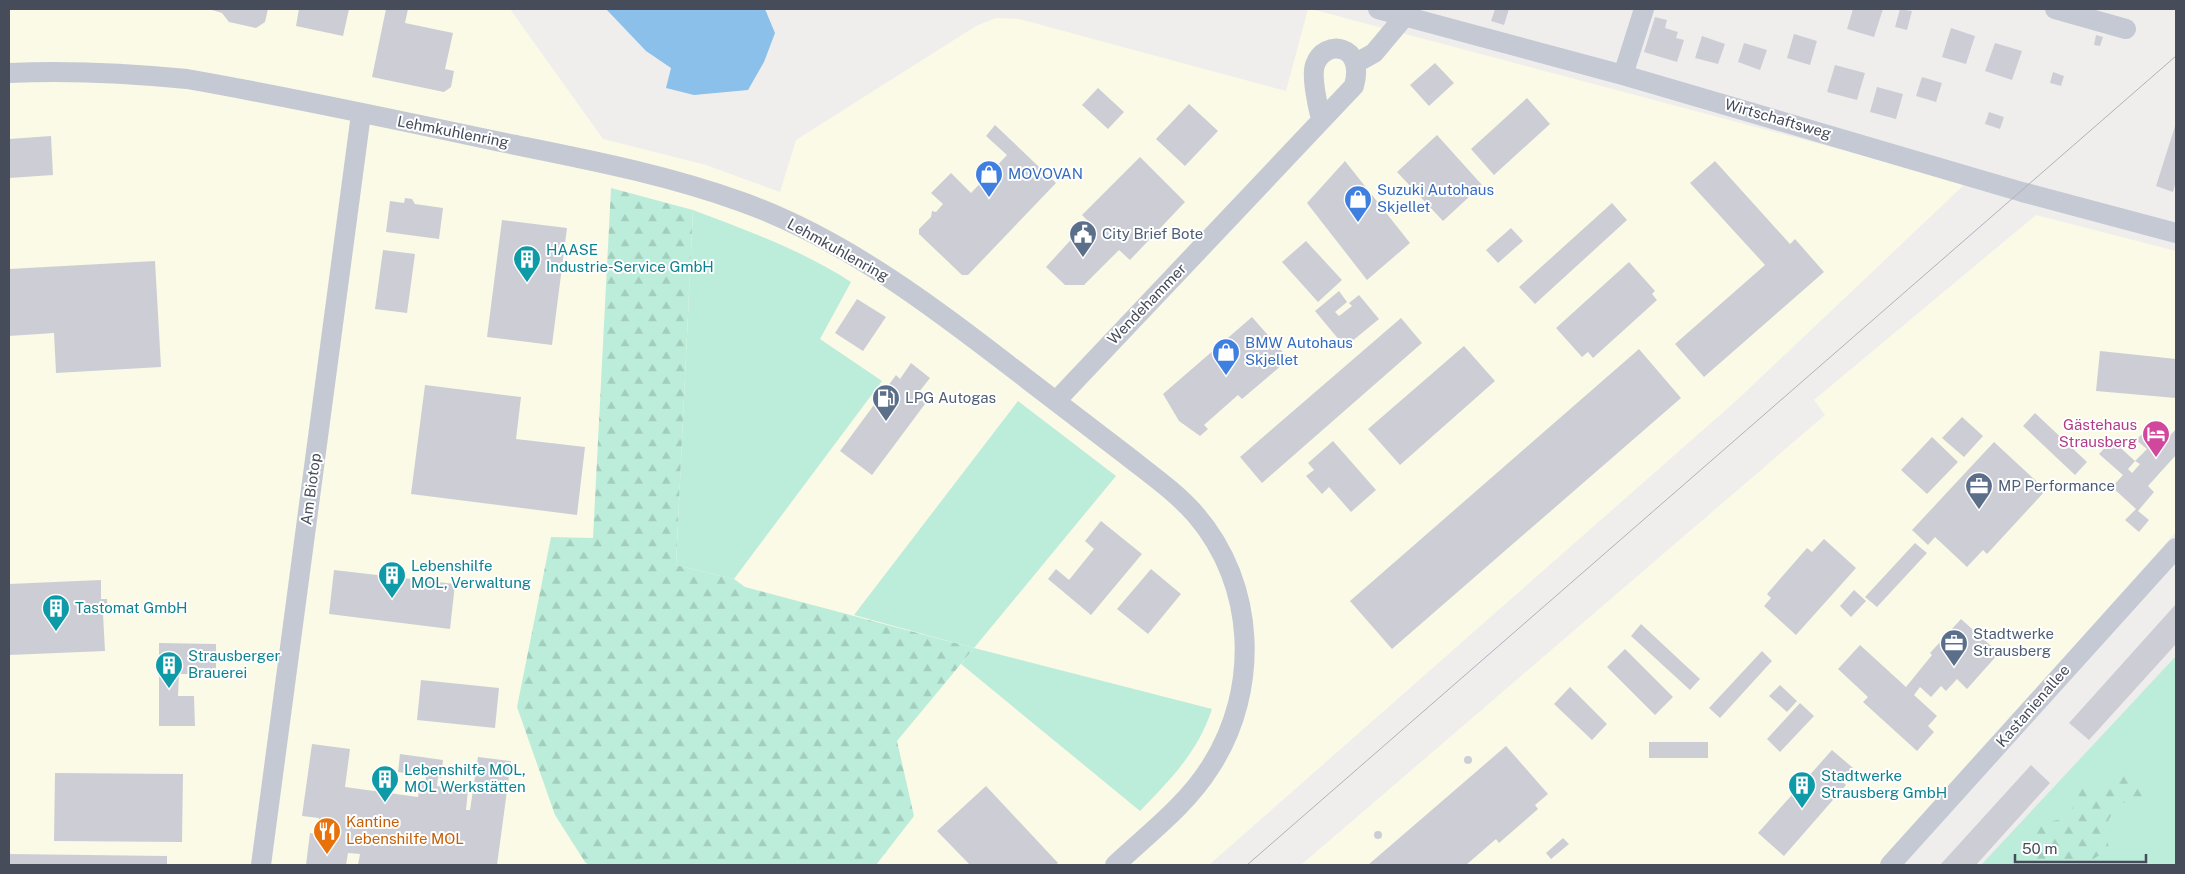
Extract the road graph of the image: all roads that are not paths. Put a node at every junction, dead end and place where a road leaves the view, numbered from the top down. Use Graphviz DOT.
graph roads {
  1 [pos="1378,9"];
  2 [pos="1644,9"];
  3 [pos="2055,9"];
  4 [pos="1405,16"];
  5 [pos="2126,29"];
  6 [pos="1356,63"];
  7 [pos="9,73"];
  8 [pos="1623,74"];
  9 [pos="361,114"];
  10 [pos="1321,120"];
  11 [pos="2176,233"];
  12 [pos="1056,401"];
  13 [pos="2176,548"];
  14 [pos="261,865"];
  15 [pos="1115,865"];
  16 [pos="1890,865"];
  1 -- 4 [label="street, Wirtschaftsweg"];
  2 -- 8 [label="street"];
  3 -- 5 [label="street"];
  4 -- 6 [label="street"];
  4 -- 8 [label="street, Wirtschaftsweg"];
  6 -- 10 [label="street, Wendehammer"];
  6 -- 10 [label="street"];
  7 -- 9 [label="street, Lehmkuhlenring"];
  8 -- 11 [label="street, Wirtschaftsweg"];
  9 -- 12 [label="street, Lehmkuhlenring"];
  9 -- 14 [label="street, Am Biotop"];
  10 -- 12 [label="street, Wendehammer"];
  12 -- 15 [label="street, Lehmkuhlenring"];
  13 -- 16 [label="street, Kastanienallee"];
}
